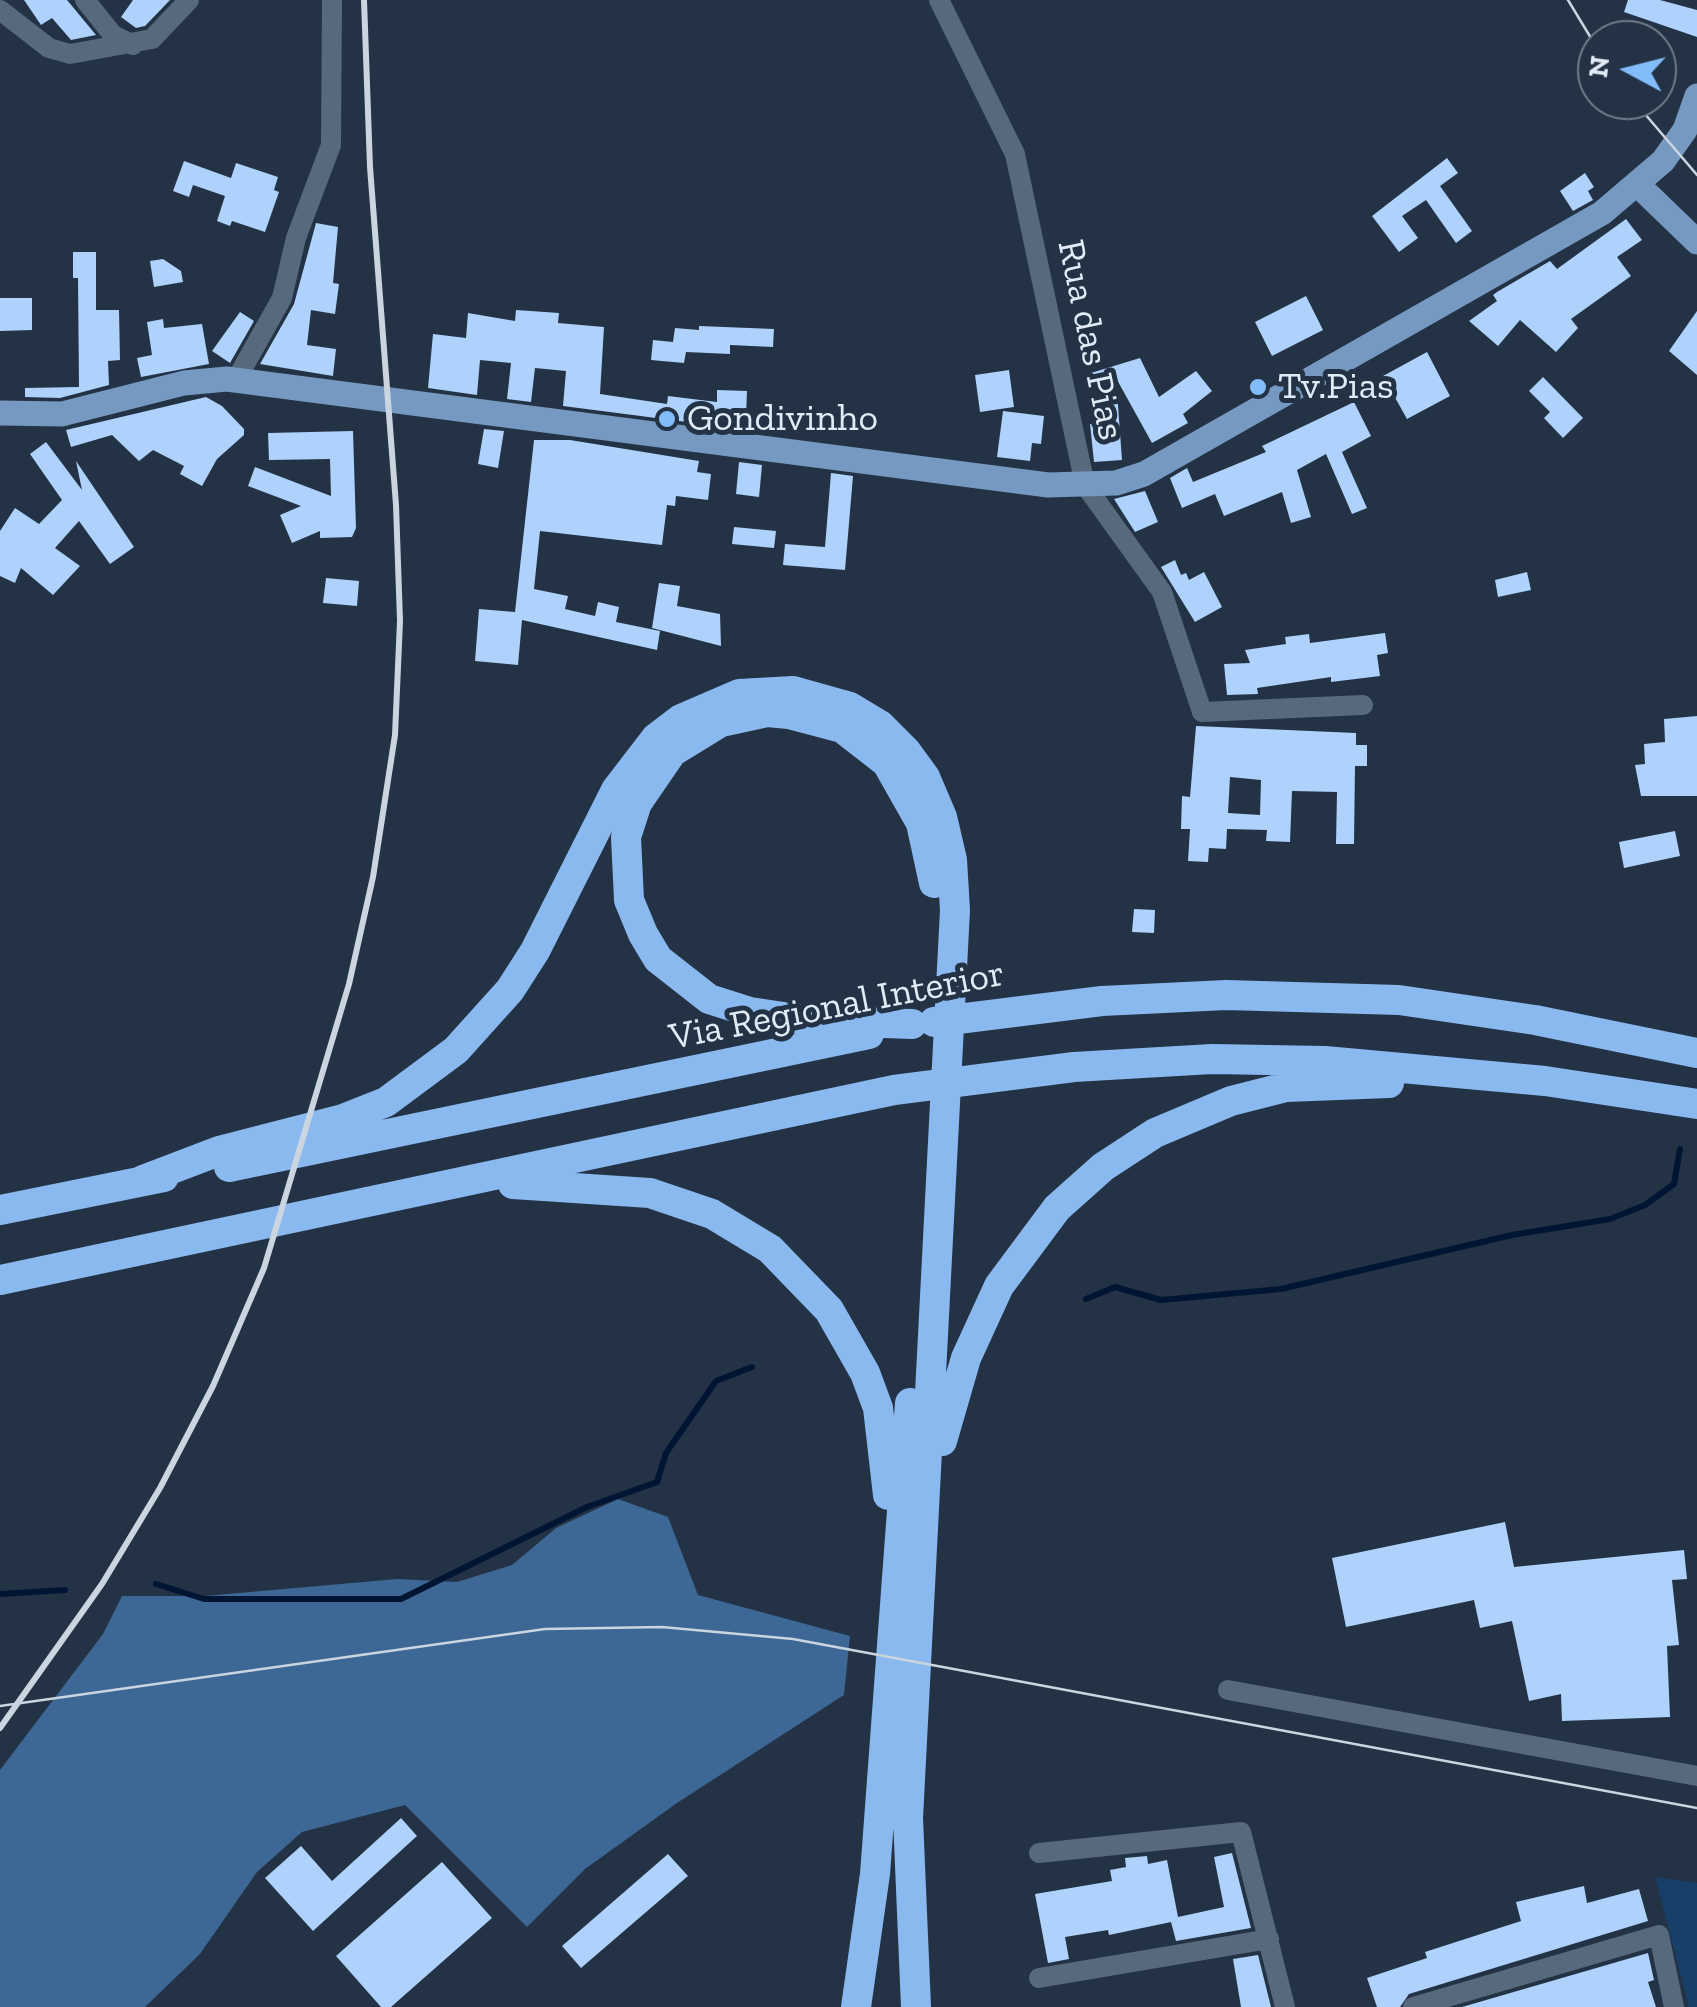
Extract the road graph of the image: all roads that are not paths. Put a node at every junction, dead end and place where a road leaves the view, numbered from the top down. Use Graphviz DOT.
graph roads {
  1 [pos="86,0"];
  2 [pos="189,0"];
  3 [pos="332,0"];
  4 [pos="939,0"];
  5 [pos="0,10"];
  6 [pos="133,45"];
  7 [pos="1697,96"];
  8 [pos="1689,133"];
  9 [pos="1639,186"];
  10 [pos="1697,242"];
  11 [pos="236,380"];
  12 [pos="0,414"];
  13 [pos="1084,485"];
  14 [pos="1363,705"];
  15 [pos="945,965"];
  16 [pos="912,1024"];
  17 [pos="1697,1053"];
  18 [pos="1440,1070"];
  19 [pos="1697,1104"];
  20 [pos="339,1132"];
  21 [pos="935,1142"];
  22 [pos="454,1186"];
  23 [pos="0,1210"];
  24 [pos="0,1280"];
  25 [pos="927,1523"];
  26 [pos="903,1610"];
  27 [pos="1228,1690"];
  28 [pos="1697,1776"];
  29 [pos="896,1782"];
  30 [pos="1040,1853"];
  31 [pos="1269,1940"];
  32 [pos="1039,1978"];
  33 [pos="914,2005"];
  34 [pos="856,2007"];
  35 [pos="1285,2007"];
  36 [pos="1413,2007"];
  37 [pos="1674,2007"];
  1 -- 6 [label="street"];
  2 -- 6 [label="street"];
  3 -- 11 [label="street"];
  4 -- 13 [label="street, Rua das Pias"];
  5 -- 6 [label="street"];
  7 -- 8 [label="main road"];
  8 -- 9 [label="main road"];
  9 -- 10 [label="main road"];
  9 -- 13 [label="main road"];
  11 -- 12 [label="main road"];
  11 -- 13 [label="main road"];
  13 -- 14 [label="street, Rua das Pias"];
  15 -- 16 [label="highway"];
  15 -- 20 [label="highway"];
  15 -- 21 [label="highway"];
  16 -- 17 [label="highway, Via Regional Interior"];
  16 -- 20 [label="highway, Via Regional Interior"];
  18 -- 19 [label="highway"];
  18 -- 22 [label="highway"];
  18 -- 25 [label="highway"];
  20 -- 23 [label="highway, Via Regional Interior"];
  21 -- 25 [label="highway"];
  21 -- 26 [label="highway"];
  22 -- 24 [label="highway"];
  22 -- 26 [label="highway"];
  25 -- 26 [label="highway"];
  26 -- 29 [label="highway"];
  27 -- 28 [label="street"];
  29 -- 33 [label="highway"];
  29 -- 34 [label="highway"];
  30 -- 31 [label="street"];
  31 -- 32 [label="street"];
  31 -- 35 [label="street"];
  36 -- 37 [label="street"];
}
